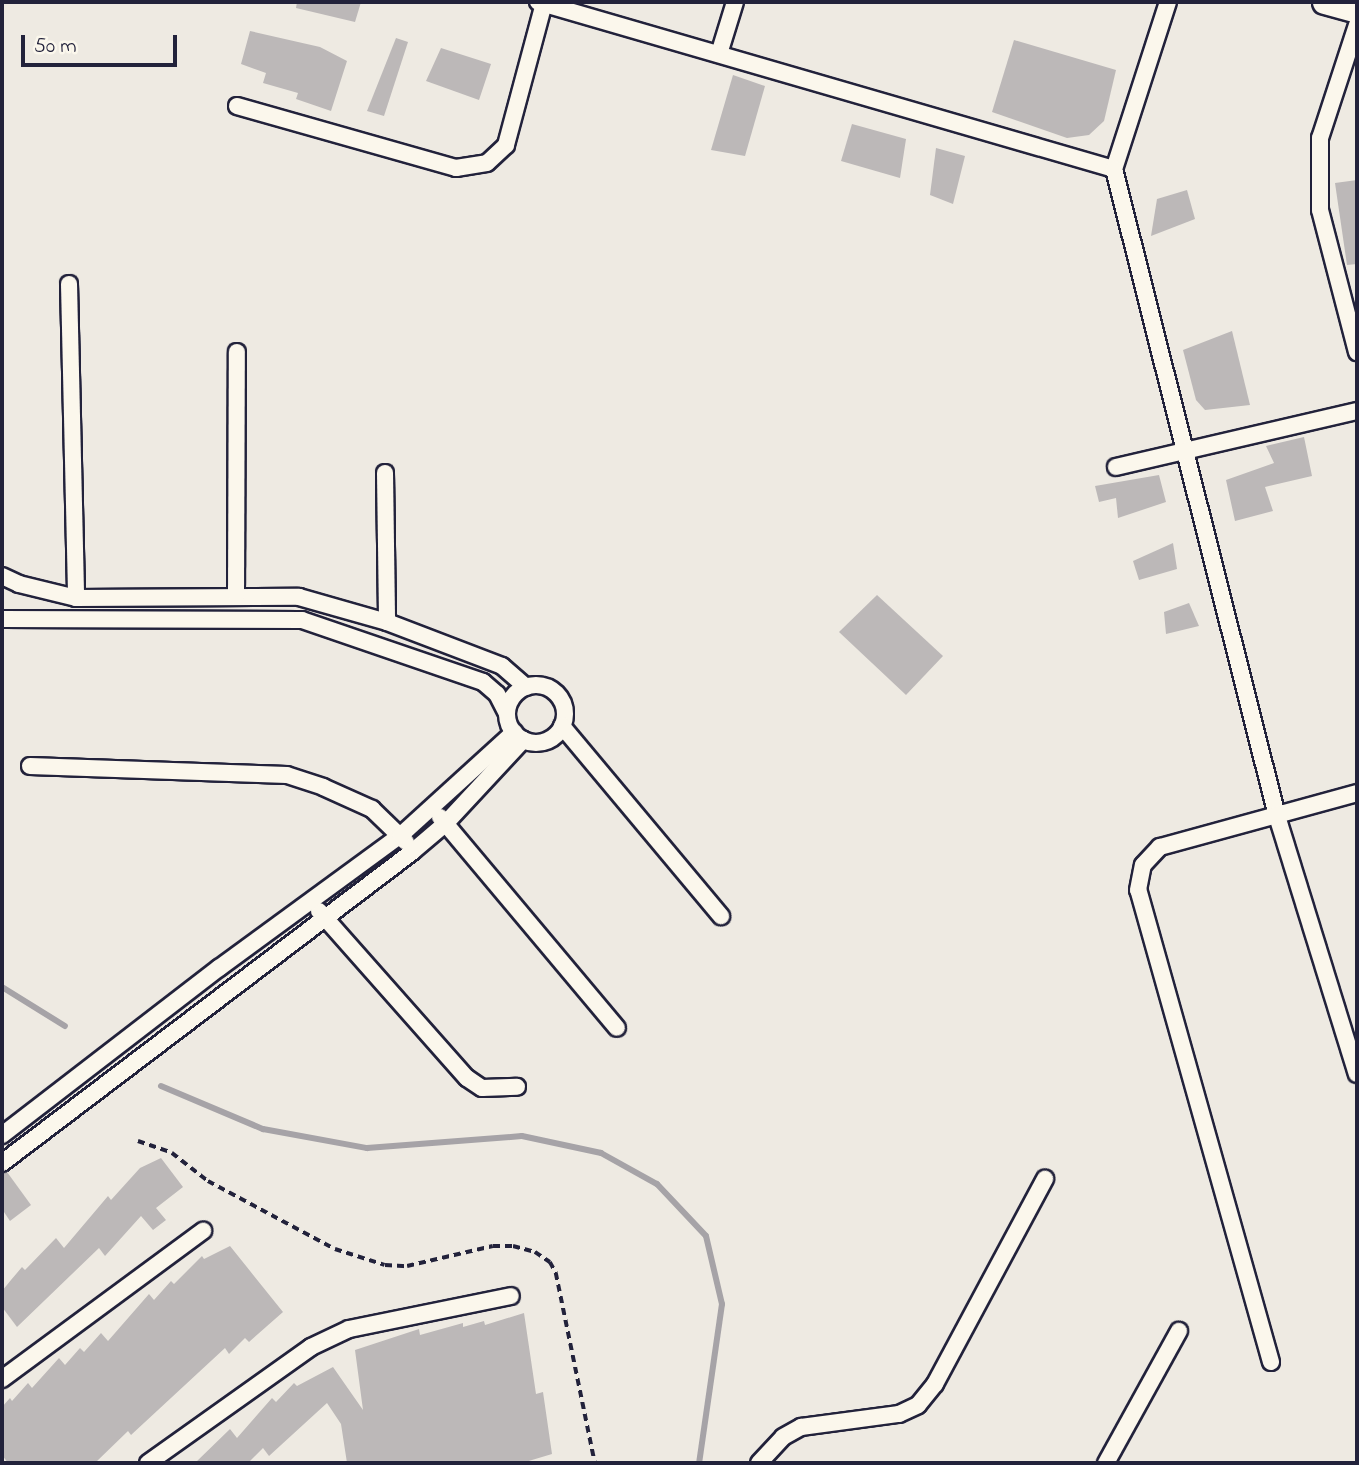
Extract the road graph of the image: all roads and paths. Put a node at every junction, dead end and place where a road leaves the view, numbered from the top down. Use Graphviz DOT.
graph roads {
  1 [pos="735,2"];
  2 [pos="1168,2"];
  3 [pos="1324,2"];
  4 [pos="541,3"];
  5 [pos="1357,11"];
  6 [pos="1357,25"];
  7 [pos="719,54"];
  8 [pos="237,106"];
  9 [pos="1114,169"];
  10 [pos="69,284"];
  11 [pos="237,352"];
  12 [pos="1357,352"];
  13 [pos="1357,411"];
  14 [pos="1187,450"];
  15 [pos="1116,467"];
  16 [pos="385,473"];
  17 [pos="2,576"];
  18 [pos="236,595"];
  19 [pos="76,598"];
  20 [pos="2,619"];
  21 [pos="387,622"];
  22 [pos="526,687"];
  23 [pos="507,714"];
  24 [pos="562,726"];
  25 [pos="519,736"];
  26 [pos="30,766"];
  27 [pos="1357,793"];
  28 [pos="432,807"];
  29 [pos="1277,816"];
  30 [pos="445,824"];
  31 [pos="401,835"];
  32 [pos="412,852"];
  33 [pos="311,901"];
  34 [pos="721,916"];
  35 [pos="325,919"];
  36 [pos="255,942"];
  37 [pos="268,961"];
  38 [pos="617,1028"];
  39 [pos="1357,1074"];
  40 [pos="517,1087"];
  41 [pos="2,1135"];
  42 [pos="138,1141"];
  43 [pos="2,1163"];
  44 [pos="1045,1179"];
  45 [pos="203,1231"];
  46 [pos="512,1296"];
  47 [pos="1179,1331"];
  48 [pos="1271,1362"];
  49 [pos="2,1379"];
  50 [pos="770,1461"];
  51 [pos="148,1463"];
  52 [pos="595,1463"];
  53 [pos="1106,1463"];
  1 -- 7 [label="street"];
  2 -- 9 [label="street"];
  3 -- 5 [label="street"];
  4 -- 7 [label="street"];
  4 -- 8 [label="street"];
  6 -- 12 [label="street"];
  7 -- 9 [label="street"];
  9 -- 14 [label="street"];
  10 -- 19 [label="street"];
  11 -- 18 [label="street"];
  13 -- 14 [label="street"];
  14 -- 15 [label="street"];
  14 -- 29 [label="street"];
  16 -- 21 [label="street"];
  17 -- 19 [label="street"];
  18 -- 19 [label="street"];
  18 -- 21 [label="street"];
  20 -- 23 [label="street"];
  21 -- 22 [label="street"];
  22 -- 23 [label="street"];
  22 -- 24 [label="street"];
  23 -- 25 [label="street"];
  24 -- 25 [label="street"];
  24 -- 34 [label="street"];
  25 -- 28 [label="street"];
  25 -- 30 [label="street"];
  26 -- 31 [label="street"];
  27 -- 29 [label="street"];
  28 -- 30 [label="street"];
  28 -- 31 [label="street"];
  29 -- 39 [label="street"];
  29 -- 48 [label="street"];
  30 -- 32 [label="street"];
  30 -- 38 [label="street"];
  31 -- 32 [label="street"];
  31 -- 33 [label="street"];
  32 -- 35 [label="street"];
  33 -- 35 [label="street"];
  33 -- 36 [label="street"];
  35 -- 37 [label="street"];
  35 -- 40 [label="street"];
  36 -- 37 [label="street"];
  36 -- 41 [label="street"];
  37 -- 43 [label="street"];
  42 -- 52 [label="path"];
  44 -- 50 [label="street"];
  45 -- 49 [label="street"];
  46 -- 51 [label="street"];
  47 -- 53 [label="street"];
}
